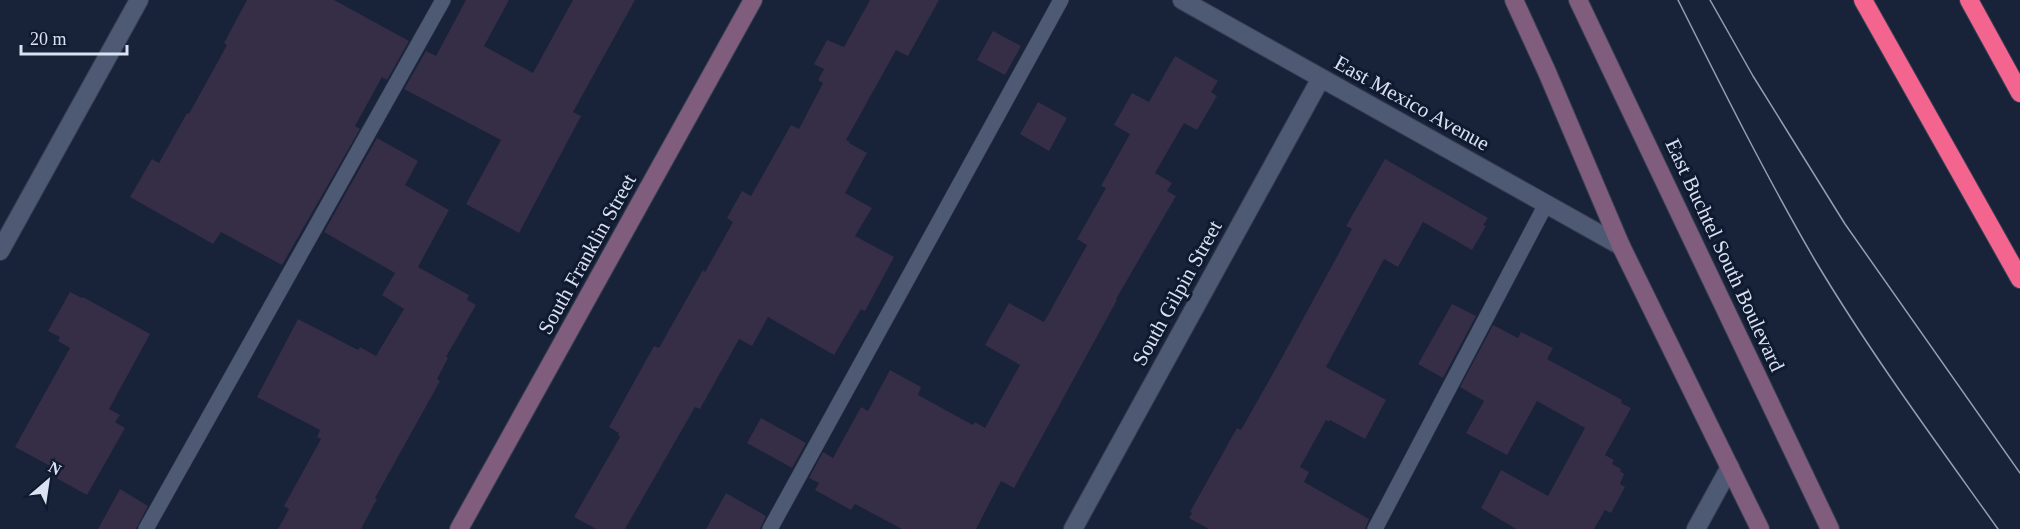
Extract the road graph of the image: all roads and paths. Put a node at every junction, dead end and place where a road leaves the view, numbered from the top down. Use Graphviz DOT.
graph roads {
  1 [pos="139,0"];
  2 [pos="443,0"];
  3 [pos="753,0"];
  4 [pos="1061,0"];
  5 [pos="1182,0"];
  6 [pos="1514,0"];
  7 [pos="1578,0"];
  8 [pos="1858,0"];
  9 [pos="1863,0"];
  10 [pos="1969,0"];
  11 [pos="1902,70"];
  12 [pos="1321,78"];
  13 [pos="2020,93"];
  14 [pos="1546,204"];
  15 [pos="1621,246"];
  16 [pos="0,251"];
  17 [pos="2020,279"];
  18 [pos="1730,467"];
  19 [pos="147,529"];
  20 [pos="459,529"];
  21 [pos="770,529"];
  22 [pos="1073,529"];
  23 [pos="1375,529"];
  24 [pos="1696,529"];
  25 [pos="1760,529"];
  26 [pos="1830,529"];
  1 -- 16 [label="street"];
  2 -- 19 [label="lane"];
  3 -- 20 [label="main road, South Franklin Street"];
  4 -- 21 [label="lane"];
  5 -- 12 [label="street, East Mexico Avenue"];
  6 -- 15 [label="main road"];
  7 -- 26 [label="main road, East Buchtel South Boulevard"];
  8 -- 11 [label="highway"];
  9 -- 11 [label="highway"];
  10 -- 13 [label="highway"];
  11 -- 17 [label="highway"];
  12 -- 14 [label="street, East Mexico Avenue"];
  12 -- 22 [label="street, South Gilpin Street"];
  14 -- 15 [label="street, East Mexico Avenue"];
  14 -- 23 [label="lane"];
  15 -- 18 [label="main road"];
  18 -- 24 [label="street"];
  18 -- 25 [label="main road"];
}
